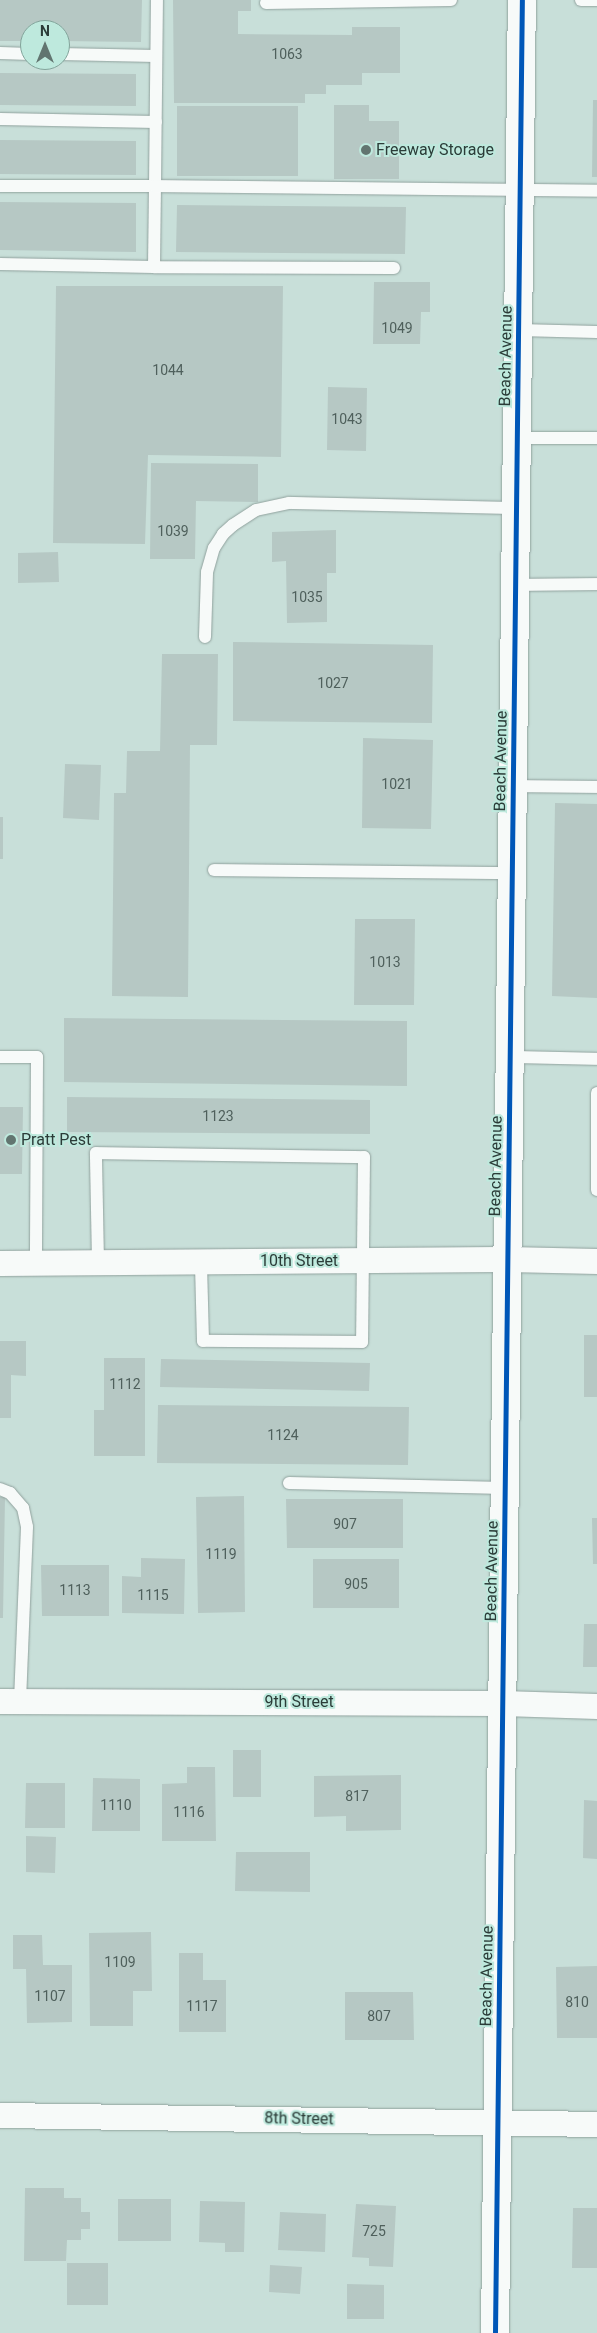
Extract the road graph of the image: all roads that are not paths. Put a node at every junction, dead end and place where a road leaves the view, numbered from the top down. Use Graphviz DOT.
graph roads {
  1 [pos="157,0"];
  2 [pos="451,0"];
  3 [pos="522,0"];
  4 [pos="581,0"];
  5 [pos="597,0"];
  6 [pos="266,3"];
  7 [pos="0,53"];
  8 [pos="20,54"];
  9 [pos="70,54"];
  10 [pos="156,56"];
  11 [pos="0,119"];
  12 [pos="156,122"];
  13 [pos="0,186"];
  14 [pos="155,186"];
  15 [pos="520,191"];
  16 [pos="597,191"];
  17 [pos="0,264"];
  18 [pos="154,267"];
  19 [pos="394,268"];
  20 [pos="519,330"];
  21 [pos="597,332"];
  22 [pos="517,438"];
  23 [pos="597,438"];
  24 [pos="516,508"];
  25 [pos="515,584"];
  26 [pos="597,584"];
  27 [pos="206,637"];
  28 [pos="513,786"];
  29 [pos="597,787"];
  30 [pos="214,870"];
  31 [pos="512,873"];
  32 [pos="0,1057"];
  33 [pos="510,1057"];
  34 [pos="597,1059"];
  35 [pos="597,1093"];
  36 [pos="597,1190"];
  37 [pos="508,1259"];
  38 [pos="362,1260"];
  39 [pos="597,1261"];
  40 [pos="98,1262"];
  41 [pos="201,1262"];
  42 [pos="0,1263"];
  43 [pos="36,1263"];
  44 [pos="289,1484"];
  45 [pos="505,1488"];
  46 [pos="0,1489"];
  47 [pos="10,1702"];
  48 [pos="503,1703"];
  49 [pos="597,1706"];
  50 [pos="0,2115"];
  51 [pos="498,2122"];
  52 [pos="597,2124"];
  53 [pos="496,2333"];
  1 -- 10 [label="lane"];
  2 -- 6 [label="lane"];
  3 -- 15 [label="street, Beach Avenue"];
  4 -- 5 [label="lane"];
  7 -- 8 [label="lane"];
  9 -- 10 [label="lane"];
  10 -- 12 [label="lane"];
  11 -- 12 [label="lane"];
  12 -- 14 [label="lane"];
  13 -- 14 [label="lane"];
  14 -- 15 [label="lane"];
  14 -- 18 [label="lane"];
  15 -- 16 [label="lane"];
  15 -- 20 [label="street, Beach Avenue"];
  17 -- 18 [label="lane"];
  18 -- 19 [label="lane"];
  20 -- 21 [label="lane"];
  20 -- 22 [label="street, Beach Avenue"];
  22 -- 23 [label="lane"];
  22 -- 24 [label="street, Beach Avenue"];
  24 -- 25 [label="street, Beach Avenue"];
  24 -- 27 [label="lane"];
  25 -- 26 [label="lane"];
  25 -- 28 [label="street, Beach Avenue"];
  28 -- 29 [label="lane"];
  28 -- 31 [label="street, Beach Avenue"];
  30 -- 31 [label="lane"];
  31 -- 33 [label="street, Beach Avenue"];
  32 -- 43 [label="lane"];
  33 -- 34 [label="lane"];
  33 -- 37 [label="street, Beach Avenue"];
  35 -- 36 [label="lane"];
  37 -- 38 [label="street, 10th Street"];
  37 -- 39 [label="street, 10th Street"];
  37 -- 45 [label="street, Beach Avenue"];
  38 -- 40 [label="lane"];
  38 -- 41 [label="street, 10th Street"];
  38 -- 41 [label="lane"];
  40 -- 41 [label="street, 10th Street"];
  40 -- 43 [label="street, 10th Street"];
  42 -- 43 [label="street, 10th Street"];
  44 -- 45 [label="lane"];
  45 -- 48 [label="street, Beach Avenue"];
  46 -- 47 [label="lane"];
  47 -- 48 [label="street, 9th Street"];
  48 -- 49 [label="street, 9th Street"];
  48 -- 51 [label="street, Beach Avenue"];
  50 -- 51 [label="street, 8th Street"];
  51 -- 52 [label="street, 8th Street"];
  51 -- 53 [label="street, Beach Avenue"];
}
